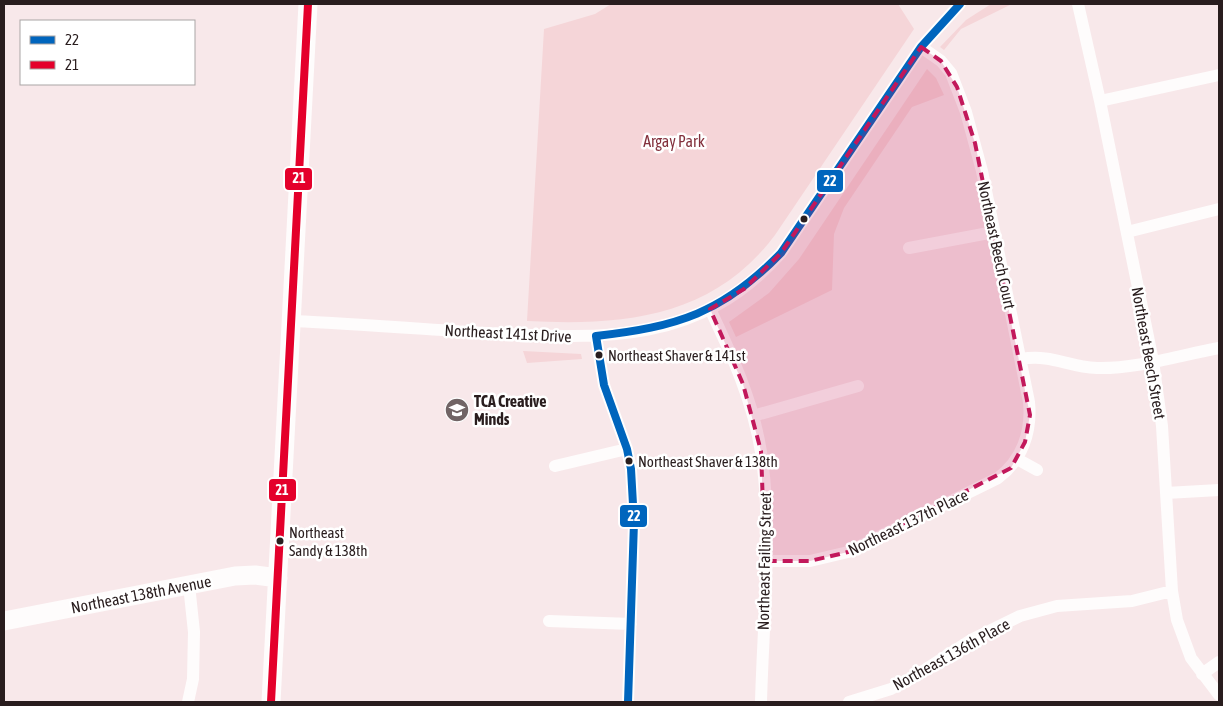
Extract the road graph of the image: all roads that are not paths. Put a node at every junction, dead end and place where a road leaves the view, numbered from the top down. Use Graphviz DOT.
graph roads {
  1 [pos="308,4"];
  2 [pos="960,4"];
  3 [pos="1078,4"];
  4 [pos="921,47"];
  5 [pos="1219,75"];
  6 [pos="1100,101"];
  7 [pos="1219,209"];
  8 [pos="994,232"];
  9 [pos="1127,232"];
  10 [pos="909,248"];
  11 [pos="710,309"];
  12 [pos="293,321"];
  13 [pos="596,336"];
  14 [pos="1219,348"];
  15 [pos="1021,359"];
  16 [pos="1153,361"];
  17 [pos="858,386"];
  18 [pos="753,416"];
  19 [pos="627,449"];
  20 [pos="1017,459"];
  21 [pos="555,466"];
  22 [pos="1037,470"];
  23 [pos="1219,490"];
  24 [pos="1166,494"];
  25 [pos="765,561"];
  26 [pos="278,578"];
  27 [pos="189,585"];
  28 [pos="1172,591"];
  29 [pos="4,621"];
  30 [pos="549,621"];
  31 [pos="631,624"];
  32 [pos="1219,662"];
  33 [pos="1202,674"];
  34 [pos="1219,696"];
  35 [pos="188,702"];
  36 [pos="271,702"];
  37 [pos="628,702"];
  38 [pos="760,702"];
  39 [pos="849,702"];
  1 -- 12 [label="main road"];
  2 -- 4 [label="street, Northeast 141st Drive"];
  3 -- 6 [label="street, Northeast Beech Street"];
  4 -- 8 [label="street, Northeast Beech Court"];
  4 -- 11 [label="street, Northeast 141st Drive"];
  5 -- 6 [label="street"];
  6 -- 9 [label="street, Northeast Beech Street"];
  7 -- 9 [label="street"];
  8 -- 10 [label="street"];
  8 -- 15 [label="street, Northeast Beech Court"];
  9 -- 16 [label="street, Northeast Beech Street"];
  11 -- 13 [label="street, Northeast 141st Drive"];
  11 -- 18 [label="street, Northeast Failing Street"];
  12 -- 13 [label="street, Northeast 141st Drive"];
  12 -- 26 [label="main road"];
  13 -- 19 [label="street"];
  14 -- 16 [label="street"];
  15 -- 16 [label="street"];
  15 -- 20 [label="street, Northeast Beech Court"];
  16 -- 24 [label="street, Northeast Beech Street"];
  17 -- 18 [label="street"];
  18 -- 25 [label="street, Northeast Failing Street"];
  19 -- 21 [label="street"];
  19 -- 31 [label="street"];
  20 -- 22 [label="street"];
  20 -- 25 [label="street, Northeast 137th Place"];
  23 -- 24 [label="street"];
  24 -- 28 [label="street, Northeast Beech Street"];
  25 -- 38 [label="street, Northeast Failing Street"];
  26 -- 27 [label="main road, Northeast 138th Avenue"];
  26 -- 36 [label="main road"];
  27 -- 29 [label="main road, Northeast 138th Avenue"];
  27 -- 35 [label="street"];
  28 -- 33 [label="street, Northeast Beech Street"];
  28 -- 39 [label="street, Northeast 136th Place"];
  30 -- 31 [label="street"];
  31 -- 37 [label="street"];
  32 -- 33 [label="street"];
  33 -- 34 [label="street, Northeast Beech Street"];
}
